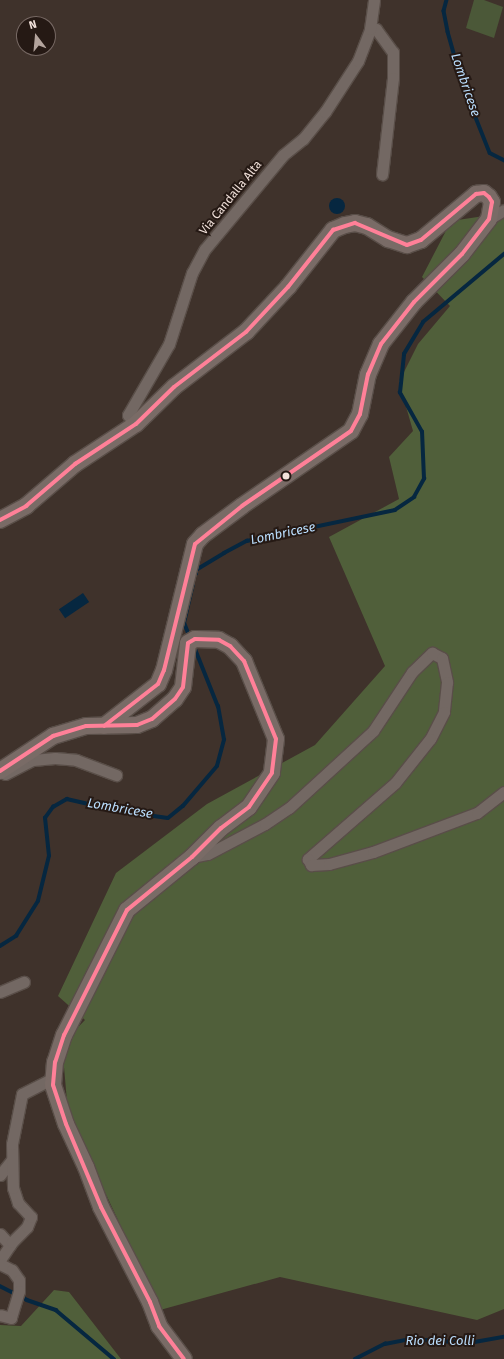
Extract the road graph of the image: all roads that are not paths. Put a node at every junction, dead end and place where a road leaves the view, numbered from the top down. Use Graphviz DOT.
graph roads {
  1 [pos="374,0"];
  2 [pos="370,29"];
  3 [pos="382,174"];
  4 [pos="504,210"];
  5 [pos="489,219"];
  6 [pos="136,424"];
  7 [pos="0,520"];
  8 [pos="104,726"];
  9 [pos="0,771"];
  10 [pos="0,775"];
  11 [pos="116,775"];
  12 [pos="504,792"];
  13 [pos="192,857"];
  14 [pos="24,982"];
  15 [pos="0,992"];
  16 [pos="53,1078"];
  17 [pos="11,1161"];
  18 [pos="0,1175"];
  19 [pos="0,1234"];
  20 [pos="10,1245"];
  21 [pos="0,1260"];
  22 [pos="0,1264"];
  23 [pos="0,1315"];
  24 [pos="184,1359"];
  1 -- 2 [label="street, Via Candalla Alta"];
  2 -- 3 [label="street"];
  2 -- 6 [label="street, Via Candalla Alta"];
  4 -- 5 [label="street"];
  5 -- 6 [label="street"];
  5 -- 8 [label="street"];
  6 -- 7 [label="street"];
  8 -- 9 [label="street"];
  8 -- 13 [label="street"];
  10 -- 11 [label="street"];
  12 -- 13 [label="street"];
  13 -- 16 [label="street"];
  14 -- 15 [label="street"];
  16 -- 17 [label="street"];
  16 -- 24 [label="street"];
  17 -- 18 [label="street"];
  17 -- 20 [label="street"];
  19 -- 20 [label="street"];
  20 -- 21 [label="street"];
  22 -- 23 [label="street"];
}
